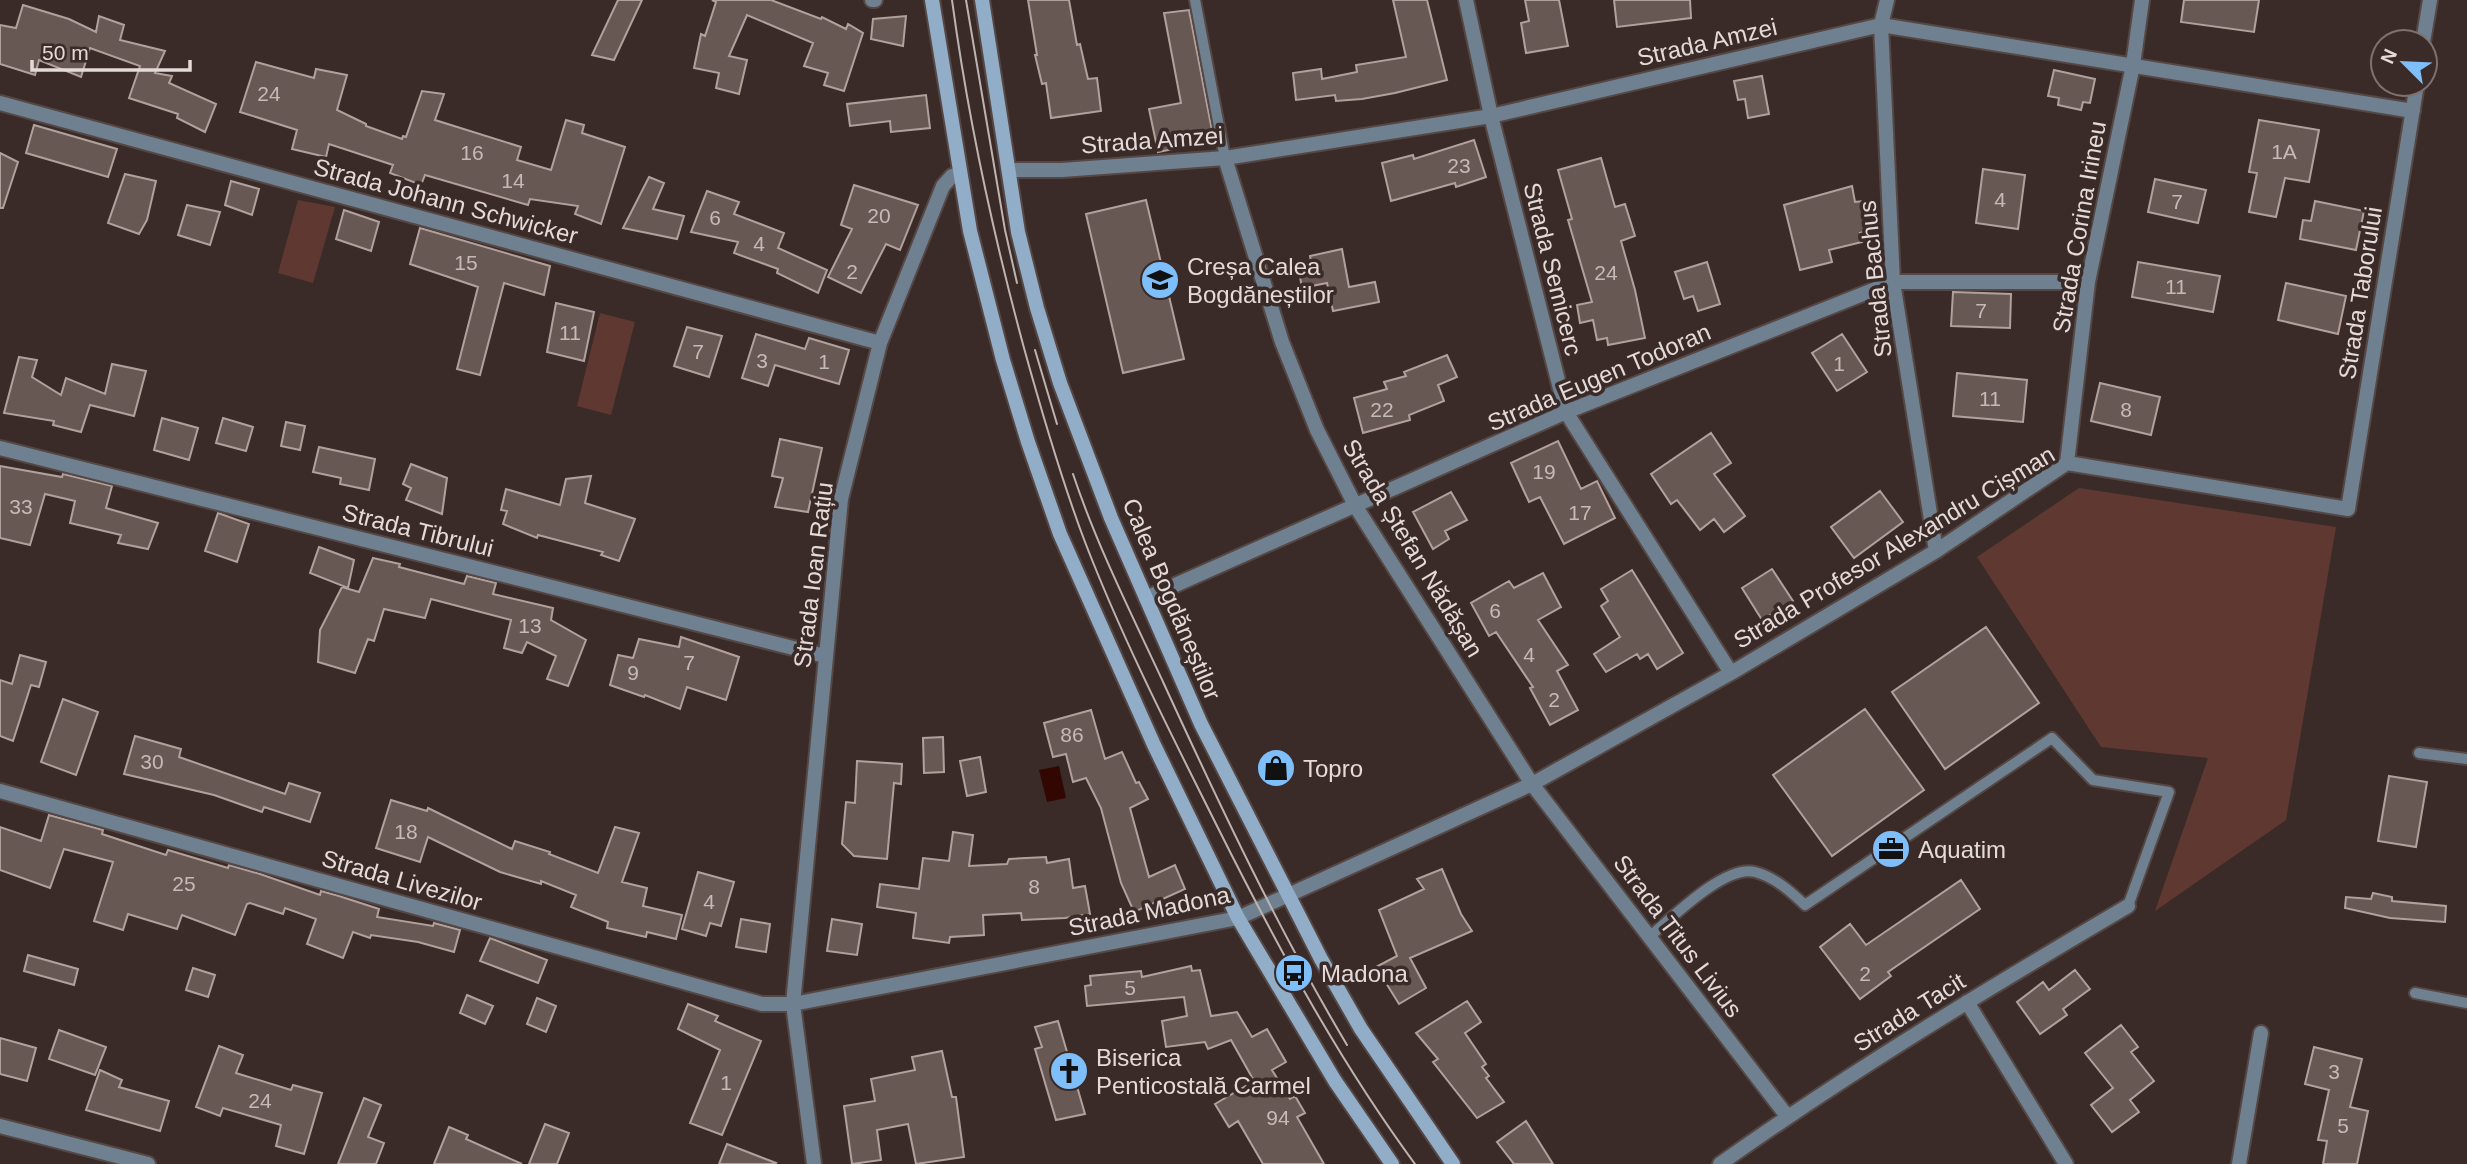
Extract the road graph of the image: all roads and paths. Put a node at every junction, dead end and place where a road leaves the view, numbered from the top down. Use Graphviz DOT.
graph roads {
  1 [pos="932,0"];
  2 [pos="982,0"];
  3 [pos="1195,0"];
  4 [pos="1465,0"];
  5 [pos="1887,0"];
  6 [pos="2142,0"];
  7 [pos="2430,0"];
  8 [pos="1881,25"];
  9 [pos="2425,28"];
  10 [pos="2133,65"];
  11 [pos="2415,98"];
  12 [pos="0,103"];
  13 [pos="2413,111"];
  14 [pos="1490,116"];
  15 [pos="1225,158"];
  16 [pos="1009,170"];
  17 [pos="959,174"];
  18 [pos="1893,282"];
  19 [pos="2088,282"];
  20 [pos="880,343"];
  21 [pos="1566,412"];
  22 [pos="0,448"];
  23 [pos="2067,463"];
  24 [pos="1356,506"];
  25 [pos="2348,509"];
  26 [pos="1936,551"];
  27 [pos="1146,598"];
  28 [pos="825,656"];
  29 [pos="1731,673"];
  30 [pos="2419,753"];
  31 [pos="2467,759"];
  32 [pos="1532,784"];
  33 [pos="0,791"];
  34 [pos="1289,896"];
  35 [pos="2127,906"];
  36 [pos="1238,918"];
  37 [pos="1650,937"];
  38 [pos="2415,993"];
  39 [pos="1966,1002"];
  40 [pos="2467,1003"];
  41 [pos="793,1004"];
  42 [pos="2261,1033"];
  43 [pos="1787,1116"];
  44 [pos="0,1126"];
  45 [pos="148,1164"];
  46 [pos="814,1164"];
  47 [pos="1392,1164"];
  48 [pos="1453,1164"];
  49 [pos="1720,1164"];
  50 [pos="2066,1164"];
  51 [pos="2239,1164"];
  1 -- 17 [label="main road"];
  2 -- 16 [label="main road, Calea Bogdăneștilor"];
  3 -- 15 [label="lane, Strada Ștefan Nădășan"];
  4 -- 14 [label="street, Strada Semicerc"];
  5 -- 8 [label="street, Strada Bachus"];
  6 -- 10 [label="street, Strada Corina Irineu"];
  7 -- 9 [label="street"];
  8 -- 10 [label="street, Strada Amzei"];
  8 -- 14 [label="street, Strada Amzei"];
  8 -- 18 [label="street, Strada Bachus"];
  10 -- 13 [label="street, Strada Amzei"];
  10 -- 19 [label="street, Strada Corina Irineu"];
  11 -- 13 [label="street, Strada Taborului"];
  12 -- 20 [label="street, Strada Johann Schwicker"];
  13 -- 25 [label="street, Strada Taborului"];
  14 -- 15 [label="street, Strada Amzei"];
  14 -- 21 [label="street, Strada Semicerc"];
  15 -- 16 [label="street, Strada Amzei"];
  15 -- 24 [label="street, Strada Ștefan Nădășan"];
  16 -- 27 [label="main road, Calea Bogdăneștilor"];
  17 -- 20 [label="street, Strada Ioan Rațiu"];
  17 -- 36 [label="main road"];
  18 -- 19 [label="street, Strada Eugen Todoran"];
  18 -- 21 [label="street, Strada Eugen Todoran"];
  18 -- 26 [label="street, Strada Bachus"];
  19 -- 23 [label="street, Strada Corina Irineu"];
  20 -- 28 [label="street, Strada Ioan Rațiu"];
  21 -- 24 [label="street, Strada Eugen Todoran"];
  21 -- 29 [label="street, Strada Semicerc"];
  22 -- 28 [label="street, Strada Tibrului"];
  23 -- 25 [label="street, Strada Profesor Alexandru Cișman"];
  23 -- 26 [label="street, Strada Profesor Alexandru Cișman"];
  24 -- 27 [label="street, Strada Eugen Todoran"];
  24 -- 32 [label="street, Strada Ștefan Nădășan"];
  26 -- 29 [label="street, Strada Profesor Alexandru Cișman"];
  27 -- 34 [label="main road, Calea Bogdăneștilor"];
  28 -- 41 [label="street, Strada Ioan Rațiu"];
  29 -- 32 [label="street, Strada Profesor Alexandru Cișman"];
  30 -- 31 [label="lane"];
  32 -- 34 [label="street, Strada Madona"];
  32 -- 37 [label="street, Strada Titus Livius"];
  33 -- 41 [label="street, Strada Livezilor"];
  34 -- 36 [label="street, Strada Madona"];
  34 -- 48 [label="main road, Calea Bogdăneștilor"];
  35 -- 37 [label="lane"];
  35 -- 39 [label="street, Strada Tacit"];
  36 -- 41 [label="street, Strada Madona"];
  36 -- 47 [label="main road"];
  37 -- 43 [label="street, Strada Titus Livius"];
  38 -- 40 [label="lane"];
  39 -- 43 [label="street, Strada Tacit"];
  39 -- 50 [label="street"];
  41 -- 46 [label="street, Strada Ioan Rațiu"];
  42 -- 51 [label="street"];
  43 -- 49 [label="street, Strada Tacit"];
  44 -- 45 [label="street"];
}
